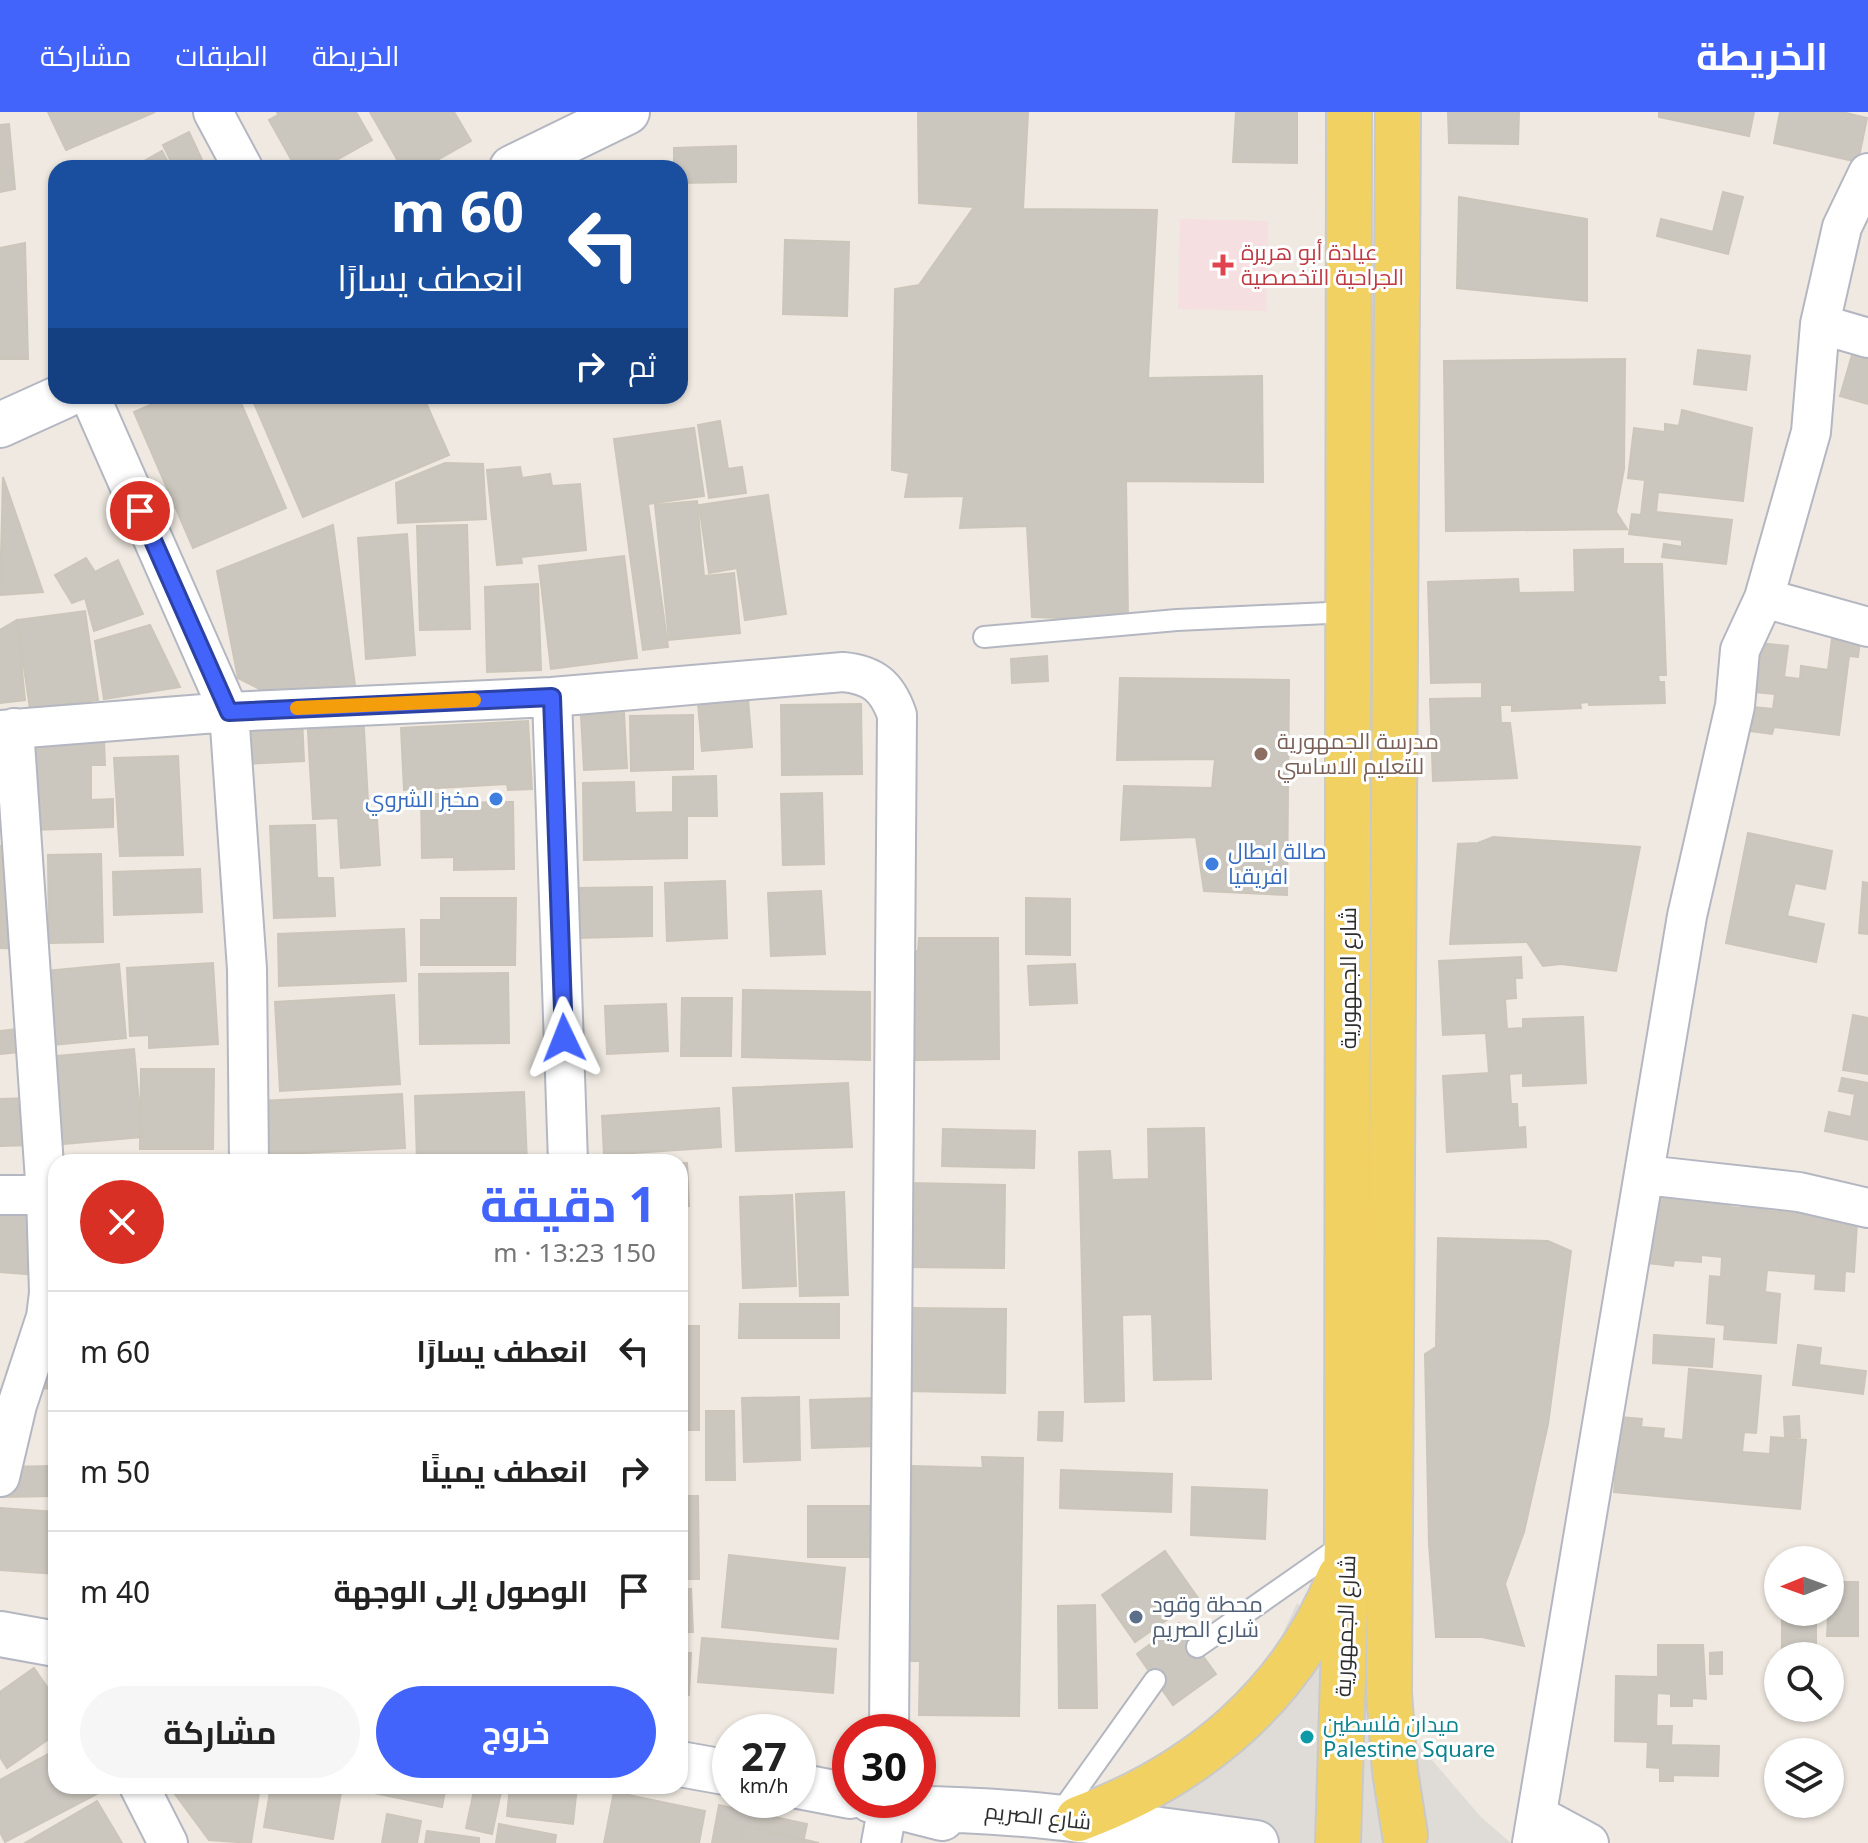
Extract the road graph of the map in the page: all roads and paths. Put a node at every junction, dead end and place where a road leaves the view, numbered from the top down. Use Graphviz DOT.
graph roads {
  1 [pos="213,112"];
  2 [pos="627,112"];
  3 [pos="1349,112"];
  4 [pos="1398,112"];
  5 [pos="239,160"];
  6 [pos="528,160"];
  7 [pos="1868,173"];
  8 [pos="1820,324"];
  9 [pos="1868,338"];
  10 [pos="48,403"];
  11 [pos="94,404"];
  12 [pos="0,425"];
  13 [pos="1764,598"];
  14 [pos="1349,612"];
  15 [pos="1868,627"];
  16 [pos="984,637"];
  17 [pos="552,697"];
  18 [pos="229,712"];
  19 [pos="7,729"];
  20 [pos="249,1154"];
  21 [pos="568,1154"];
  22 [pos="48,1163"];
  23 [pos="1645,1175"];
  24 [pos="0,1195"];
  25 [pos="48,1195"];
  26 [pos="1868,1208"];
  27 [pos="48,1268"];
  28 [pos="0,1477"];
  29 [pos="1347,1551"];
  30 [pos="0,1634"];
  31 [pos="48,1643"];
  32 [pos="1197,1647"];
  33 [pos="1155,1680"];
  34 [pos="889,1714"];
  35 [pos="688,1765"];
  36 [pos="712,1770"];
  37 [pos="143,1794"];
  38 [pos="936,1811"];
  39 [pos="1068,1817"];
  40 [pos="922,1818"];
  41 [pos="1535,1830"];
  42 [pos="1412,1839"];
  43 [pos="168,1843"];
  44 [pos="1023,1843"];
  45 [pos="1256,1843"];
  46 [pos="1338,1843"];
  47 [pos="1589,1843"];
  1 -- 5 [label="street"];
  2 -- 6 [label="street"];
  3 -- 14 [label="main road, شارع الجمهورية"];
  4 -- 42 [label="main road, شارع الجمهورية"];
  7 -- 8 [label="street"];
  8 -- 9 [label="street"];
  8 -- 13 [label="street"];
  10 -- 12 [label="street"];
  11 -- 18 [label="street"];
  13 -- 15 [label="street"];
  13 -- 23 [label="street"];
  14 -- 16 [label="lane"];
  14 -- 29 [label="main road, شارع الجمهورية"];
  17 -- 18 [label="street"];
  17 -- 21 [label="street"];
  17 -- 34 [label="street"];
  18 -- 19 [label="street"];
  18 -- 20 [label="street"];
  19 -- 22 [label="street"];
  23 -- 26 [label="street"];
  23 -- 41 [label="street"];
  24 -- 25 [label="street"];
  27 -- 28 [label="street"];
  29 -- 32 [label="lane"];
  29 -- 39 [label="main road"];
  29 -- 46 [label="main road, شارع الجمهورية"];
  30 -- 31 [label="street"];
  33 -- 39 [label="lane"];
  35 -- 36 [label="street"];
  37 -- 43 [label="street"];
  38 -- 39 [label="street, شارع الصريم"];
  39 -- 45 [label="street, شارع الصريم"];
  40 -- 44 [label="street, شارع الصريم"];
  41 -- 47 [label="street"];
  42 -- 46 [label="main road"];
}
